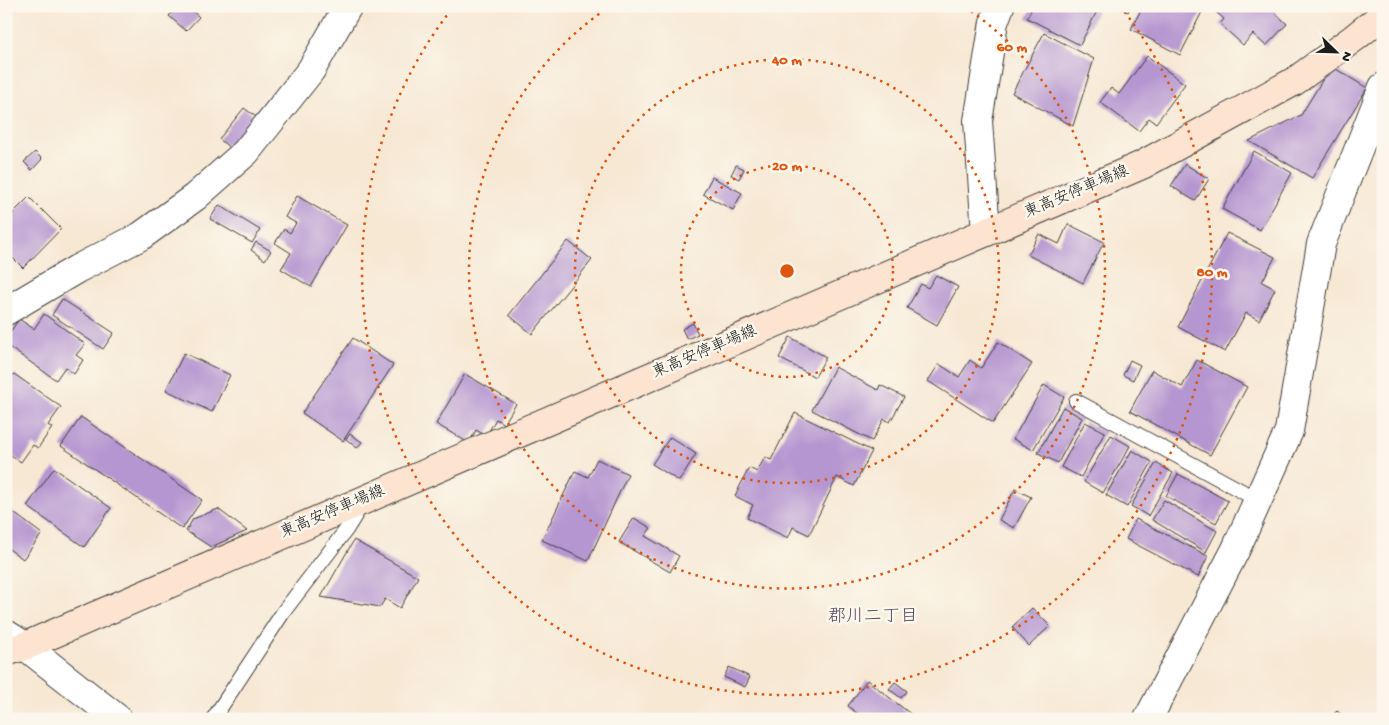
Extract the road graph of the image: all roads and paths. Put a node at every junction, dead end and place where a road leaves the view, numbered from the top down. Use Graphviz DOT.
graph roads {
  1 [pos="348,6"];
  2 [pos="1000,6"];
  3 [pos="1383,15"];
  4 [pos="1383,87"];
  5 [pos="986,232"];
  6 [pos="6,311"];
  7 [pos="1076,401"];
  8 [pos="364,500"];
  9 [pos="1258,500"];
  10 [pos="13,644"];
  11 [pos="118,719"];
  12 [pos="213,719"];
  13 [pos="1148,719"];
  1 -- 6 [label="street"];
  2 -- 5 [label="street"];
  3 -- 5 [label="main road, 東高安停車場線"];
  4 -- 9 [label="street"];
  5 -- 8 [label="main road, 東高安停車場線"];
  7 -- 9 [label="lane"];
  8 -- 10 [label="main road, 東高安停車場線"];
  8 -- 12 [label="lane"];
  9 -- 13 [label="street"];
  10 -- 11 [label="street"];
}
